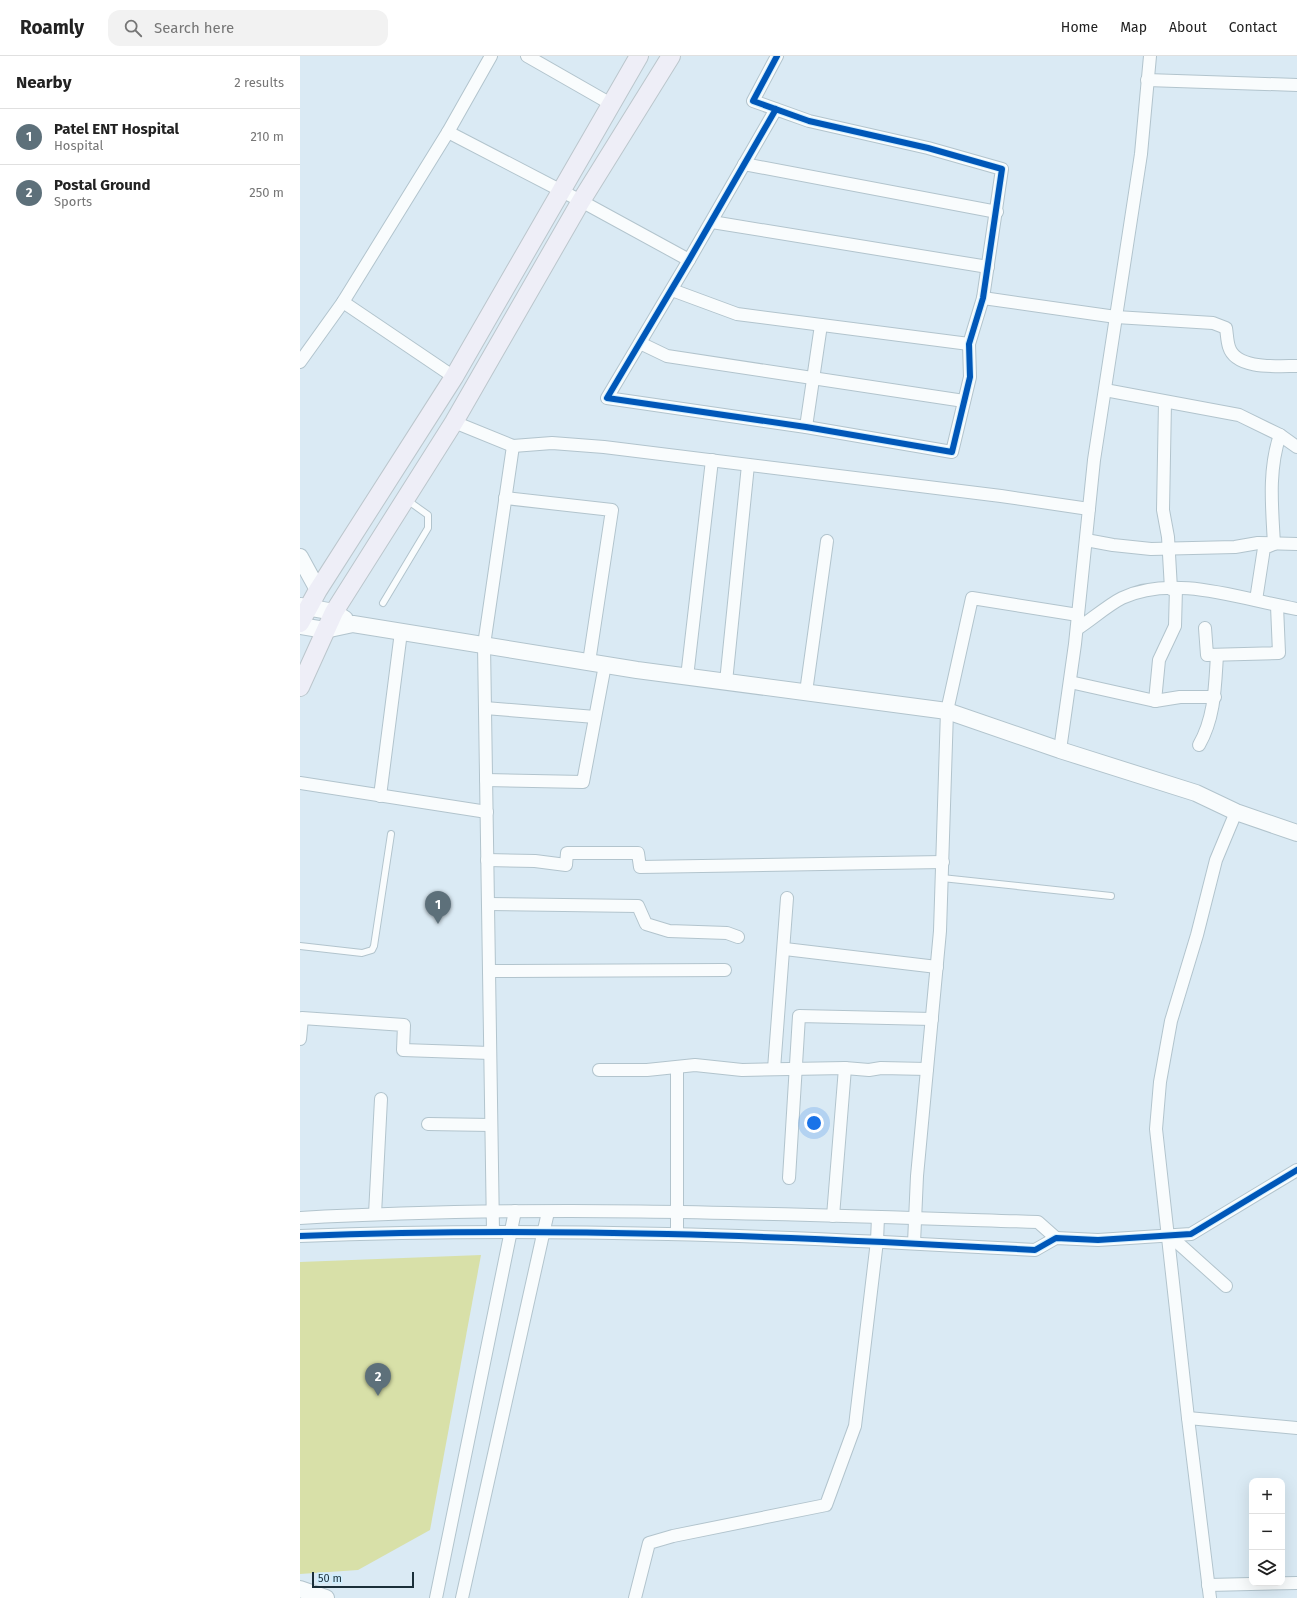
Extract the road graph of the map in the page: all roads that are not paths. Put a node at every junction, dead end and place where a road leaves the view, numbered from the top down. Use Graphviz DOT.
graph roads {
  1 [pos="491,56"];
  2 [pos="527,56"];
  3 [pos="639,56"];
  4 [pos="671,56"];
  5 [pos="777,56"];
  6 [pos="1150,56"];
  7 [pos="1147,80"];
  8 [pos="1297,85"];
  9 [pos="610,104"];
  10 [pos="776,109"];
  11 [pos="448,132"];
  12 [pos="744,164"];
  13 [pos="562,191"];
  14 [pos="581,201"];
  15 [pos="997,212"];
  16 [pos="712,222"];
  17 [pos="689,260"];
  18 [pos="988,268"];
  19 [pos="672,290"];
  20 [pos="983,298"];
  21 [pos="343,302"];
  22 [pos="1116,318"];
  23 [pos="822,325"];
  24 [pos="640,343"];
  25 [pos="969,344"];
  26 [pos="300,362"];
  27 [pos="1297,366"];
  28 [pos="814,377"];
  29 [pos="454,378"];
  30 [pos="1105,390"];
  31 [pos="964,401"];
  32 [pos="1165,402"];
  33 [pos="454,422"];
  34 [pos="806,427"];
  35 [pos="1280,435"];
  36 [pos="513,446"];
  37 [pos="1297,447"];
  38 [pos="712,460"];
  39 [pos="748,465"];
  40 [pos="506,498"];
  41 [pos="405,499"];
  42 [pos="1089,509"];
  43 [pos="1086,540"];
  44 [pos="827,541"];
  45 [pos="1274,544"];
  46 [pos="1297,544"];
  47 [pos="1168,547"];
  48 [pos="300,557"];
  49 [pos="1173,589"];
  50 [pos="318,590"];
  51 [pos="1256,600"];
  52 [pos="383,603"];
  53 [pos="1277,606"];
  54 [pos="1297,609"];
  55 [pos="334,612"];
  56 [pos="302,615"];
  57 [pos="1078,615"];
  58 [pos="353,624"];
  59 [pos="1205,628"];
  60 [pos="1077,629"];
  61 [pos="326,630"];
  62 [pos="401,632"];
  63 [pos="484,645"];
  64 [pos="1217,655"];
  65 [pos="597,664"];
  66 [pos="687,677"];
  67 [pos="726,682"];
  68 [pos="1070,682"];
  69 [pos="300,687"];
  70 [pos="806,692"];
  71 [pos="1215,697"];
  72 [pos="1155,701"];
  73 [pos="485,708"];
  74 [pos="947,711"];
  75 [pos="595,717"];
  76 [pos="1198,745"];
  77 [pos="1060,750"];
  78 [pos="486,780"];
  79 [pos="300,783"];
  80 [pos="380,796"];
  81 [pos="487,812"];
  82 [pos="1236,812"];
  83 [pos="1297,833"];
  84 [pos="392,834"];
  85 [pos="487,860"];
  86 [pos="943,862"];
  87 [pos="942,878"];
  88 [pos="1111,896"];
  89 [pos="787,898"];
  90 [pos="488,904"];
  91 [pos="738,938"];
  92 [pos="300,946"];
  93 [pos="785,949"];
  94 [pos="937,967"];
  95 [pos="725,970"];
  96 [pos="489,971"];
  97 [pos="932,1019"];
  98 [pos="300,1039"];
  99 [pos="490,1053"];
  100 [pos="676,1068"];
  101 [pos="845,1068"];
  102 [pos="774,1069"];
  103 [pos="796,1069"];
  104 [pos="927,1069"];
  105 [pos="599,1070"];
  106 [pos="381,1099"];
  107 [pos="428,1124"];
  108 [pos="491,1126"];
  109 [pos="1297,1170"];
  110 [pos="789,1178"];
  111 [pos="492,1211"];
  112 [pos="515,1211"];
  113 [pos="677,1211"];
  114 [pos="548,1212"];
  115 [pos="375,1214"];
  116 [pos="833,1216"];
  117 [pos="878,1217"];
  118 [pos="300,1218"];
  119 [pos="915,1218"];
  120 [pos="492,1231"];
  121 [pos="512,1232"];
  122 [pos="544,1232"];
  123 [pos="677,1234"];
  124 [pos="1168,1234"];
  125 [pos="300,1236"];
  126 [pos="1060,1239"];
  127 [pos="877,1241"];
  128 [pos="914,1243"];
  129 [pos="1226,1286"];
  130 [pos="1188,1418"];
  131 [pos="1297,1428"];
  132 [pos="1297,1583"];
  133 [pos="300,1589"];
  134 [pos="1207,1594"];
  135 [pos="326,1598"];
  136 [pos="436,1598"];
  137 [pos="462,1598"];
  138 [pos="635,1598"];
  1 -- 11 [label="street"];
  2 -- 9 [label="street"];
  3 -- 9 [label="main road"];
  4 -- 14 [label="main road"];
  5 -- 10 [label="street"];
  6 -- 7 [label="street"];
  7 -- 8 [label="street"];
  7 -- 22 [label="street"];
  9 -- 13 [label="main road"];
  10 -- 12 [label="street"];
  10 -- 15 [label="street"];
  11 -- 13 [label="street"];
  11 -- 21 [label="street"];
  12 -- 15 [label="street"];
  12 -- 16 [label="street"];
  13 -- 14 [label="street"];
  13 -- 29 [label="main road"];
  14 -- 17 [label="street"];
  14 -- 33 [label="main road"];
  15 -- 18 [label="street"];
  16 -- 17 [label="street"];
  16 -- 18 [label="street"];
  17 -- 19 [label="street"];
  18 -- 20 [label="street"];
  19 -- 23 [label="street"];
  19 -- 24 [label="street"];
  20 -- 22 [label="street"];
  20 -- 25 [label="street"];
  21 -- 26 [label="street"];
  21 -- 29 [label="street"];
  22 -- 27 [label="street"];
  22 -- 30 [label="street"];
  23 -- 25 [label="street"];
  23 -- 28 [label="street"];
  24 -- 28 [label="street"];
  24 -- 34 [label="street"];
  25 -- 31 [label="street"];
  28 -- 31 [label="street"];
  28 -- 34 [label="street"];
  29 -- 50 [label="main road"];
  30 -- 32 [label="street"];
  30 -- 42 [label="street"];
  31 -- 34 [label="street"];
  32 -- 35 [label="street"];
  32 -- 47 [label="street"];
  33 -- 36 [label="street"];
  33 -- 41 [label="main road"];
  35 -- 37 [label="street"];
  35 -- 45 [label="street"];
  36 -- 38 [label="street"];
  36 -- 40 [label="street"];
  38 -- 39 [label="street"];
  38 -- 66 [label="street"];
  39 -- 42 [label="street"];
  39 -- 67 [label="street"];
  40 -- 63 [label="street"];
  40 -- 65 [label="street"];
  41 -- 52 [label="lane"];
  41 -- 55 [label="main road"];
  42 -- 43 [label="street"];
  43 -- 47 [label="street"];
  43 -- 57 [label="street"];
  44 -- 70 [label="street"];
  45 -- 46 [label="street"];
  45 -- 47 [label="street"];
  45 -- 51 [label="street"];
  47 -- 49 [label="street"];
  48 -- 50 [label="main road"];
  49 -- 51 [label="street"];
  49 -- 60 [label="street"];
  49 -- 72 [label="street"];
  50 -- 56 [label="main road"];
  51 -- 53 [label="street"];
  53 -- 54 [label="street"];
  53 -- 64 [label="street"];
  55 -- 56 [label="main road"];
  55 -- 58 [label="main road"];
  55 -- 61 [label="main road"];
  56 -- 61 [label="main road"];
  57 -- 60 [label="street"];
  57 -- 74 [label="street"];
  58 -- 61 [label="main road"];
  58 -- 62 [label="main road"];
  59 -- 64 [label="street"];
  60 -- 68 [label="street"];
  61 -- 69 [label="main road"];
  62 -- 63 [label="main road"];
  62 -- 80 [label="street"];
  63 -- 65 [label="main road"];
  63 -- 73 [label="street"];
  64 -- 71 [label="street"];
  65 -- 66 [label="main road"];
  65 -- 75 [label="street"];
  66 -- 67 [label="main road"];
  67 -- 70 [label="main road"];
  68 -- 72 [label="street"];
  68 -- 77 [label="street"];
  70 -- 74 [label="main road"];
  71 -- 72 [label="street"];
  71 -- 76 [label="street"];
  73 -- 75 [label="street"];
  73 -- 78 [label="street"];
  74 -- 77 [label="main road"];
  74 -- 86 [label="street"];
  75 -- 78 [label="street"];
  77 -- 82 [label="main road"];
  78 -- 81 [label="street"];
  79 -- 80 [label="street"];
  80 -- 81 [label="street"];
  81 -- 85 [label="street"];
  82 -- 83 [label="main road"];
  82 -- 124 [label="street"];
  84 -- 92 [label="lane"];
  85 -- 86 [label="street"];
  85 -- 90 [label="street"];
  86 -- 87 [label="street"];
  87 -- 88 [label="lane"];
  87 -- 94 [label="street"];
  89 -- 93 [label="street"];
  90 -- 91 [label="street"];
  90 -- 96 [label="street"];
  93 -- 94 [label="street"];
  93 -- 102 [label="street"];
  94 -- 97 [label="street"];
  95 -- 96 [label="street"];
  96 -- 99 [label="street"];
  97 -- 103 [label="street"];
  97 -- 104 [label="street"];
  98 -- 99 [label="street"];
  99 -- 108 [label="street"];
  100 -- 102 [label="street"];
  100 -- 105 [label="street"];
  100 -- 113 [label="street"];
  101 -- 103 [label="street"];
  101 -- 104 [label="street"];
  101 -- 116 [label="street"];
  102 -- 103 [label="street"];
  103 -- 110 [label="street"];
  104 -- 119 [label="street"];
  106 -- 115 [label="street"];
  107 -- 108 [label="street"];
  108 -- 111 [label="street"];
  109 -- 124 [label="street"];
  111 -- 112 [label="street"];
  111 -- 115 [label="street"];
  111 -- 120 [label="street"];
  112 -- 114 [label="street"];
  112 -- 121 [label="street"];
  113 -- 114 [label="street"];
  113 -- 116 [label="street"];
  113 -- 123 [label="street"];
  114 -- 122 [label="street"];
  115 -- 118 [label="street"];
  116 -- 117 [label="street"];
  117 -- 119 [label="street"];
  117 -- 127 [label="street"];
  119 -- 126 [label="street"];
  119 -- 128 [label="street"];
  120 -- 121 [label="street"];
  120 -- 125 [label="street"];
  121 -- 122 [label="street"];
  121 -- 136 [label="street"];
  122 -- 123 [label="street"];
  122 -- 137 [label="street"];
  123 -- 127 [label="street"];
  124 -- 126 [label="street"];
  124 -- 129 [label="street"];
  124 -- 130 [label="street"];
  126 -- 128 [label="street"];
  127 -- 128 [label="street"];
  127 -- 138 [label="street"];
  130 -- 131 [label="street"];
  130 -- 134 [label="street"];
  132 -- 134 [label="street"];
  133 -- 135 [label="main road"];
}
